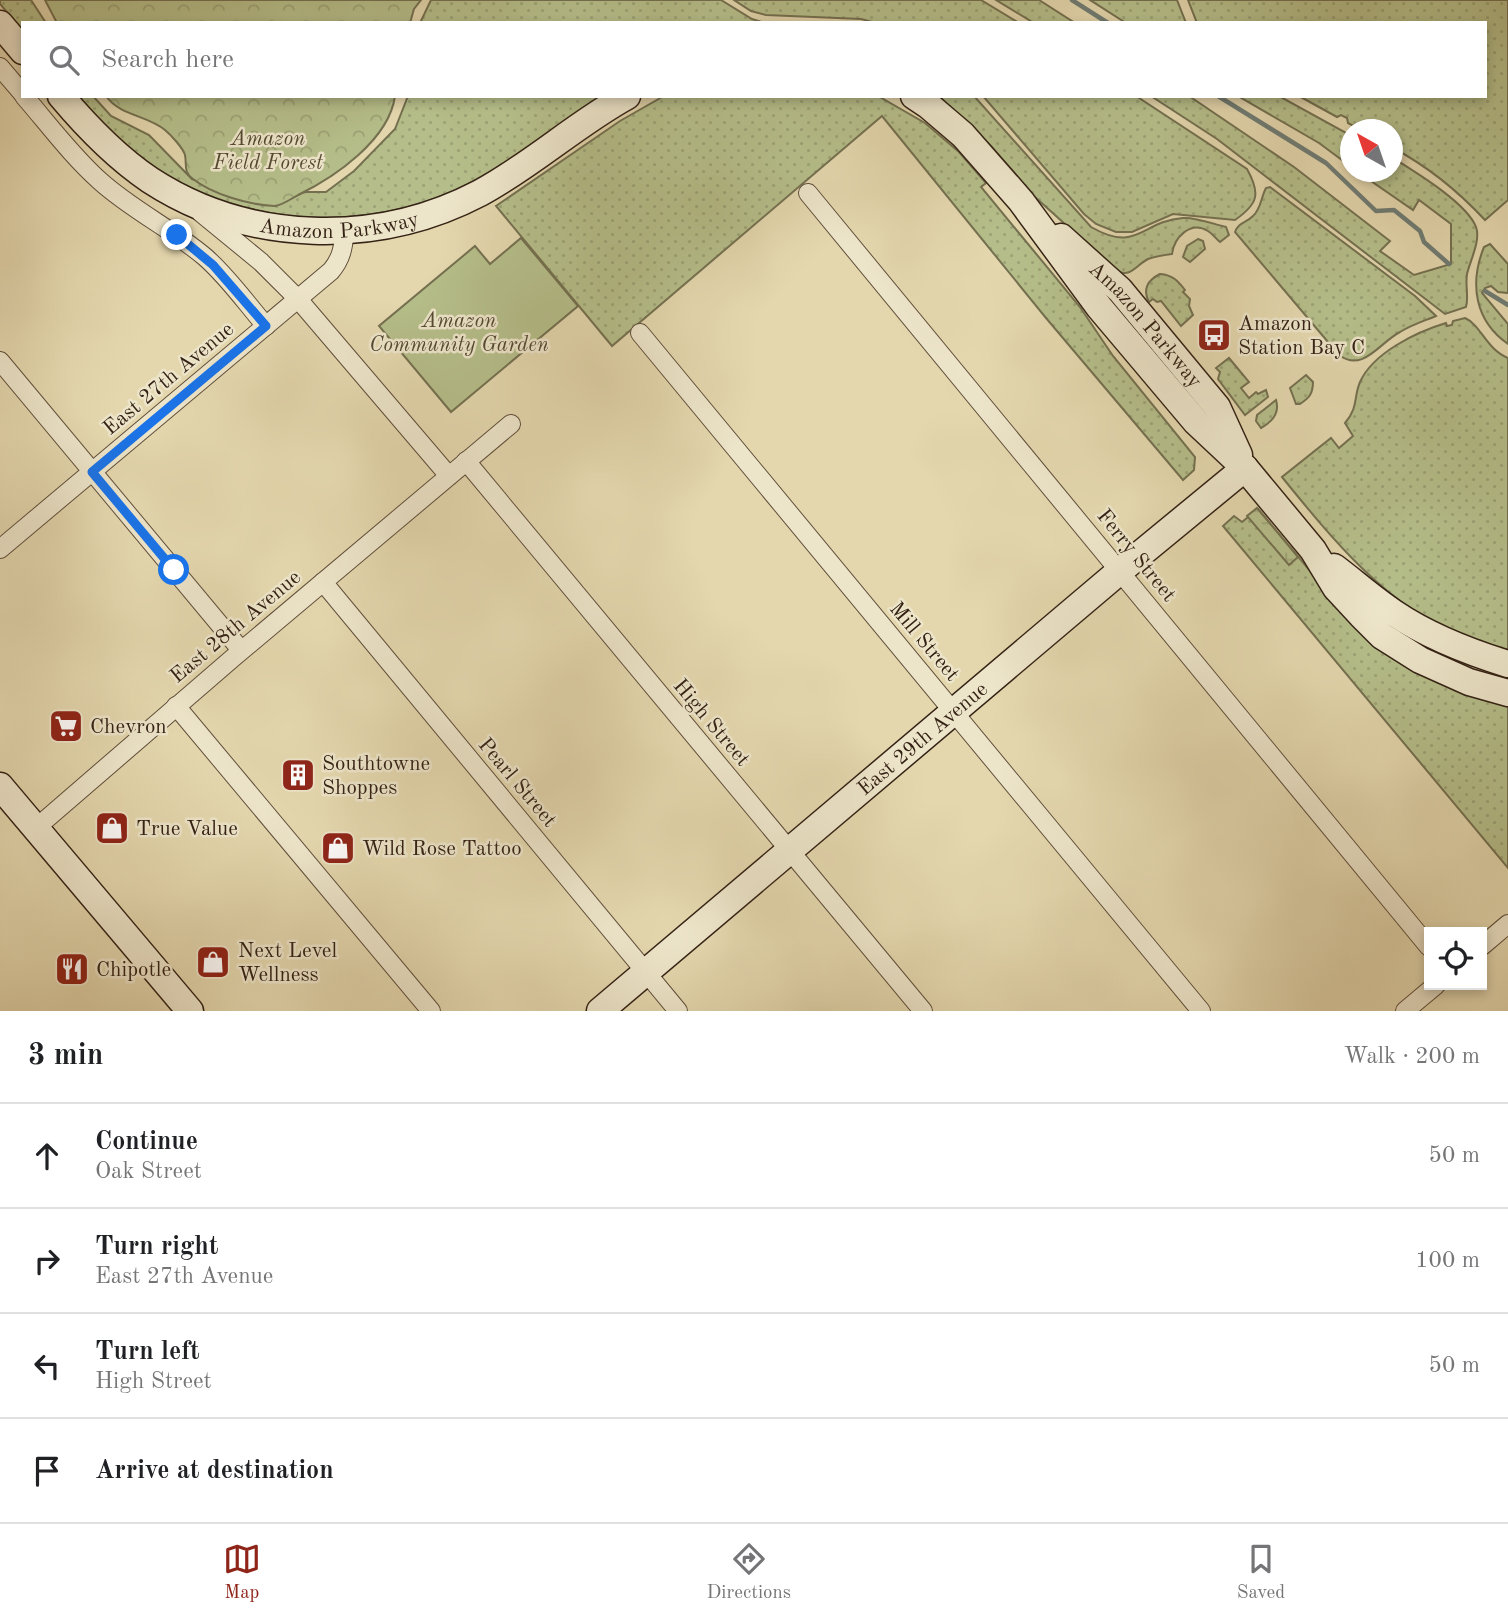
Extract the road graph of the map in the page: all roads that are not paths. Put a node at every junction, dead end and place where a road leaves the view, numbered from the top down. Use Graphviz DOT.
graph roads {
  1 [pos="0,24"];
  2 [pos="21,49"];
  3 [pos="0,68"];
  4 [pos="21,92"];
  5 [pos="27,98"];
  6 [pos="63,98"];
  7 [pos="625,98"];
  8 [pos="917,98"];
  9 [pos="808,193"];
  10 [pos="180,197"];
  11 [pos="345,231"];
  12 [pos="298,299"];
  13 [pos="266,326"];
  14 [pos="640,333"];
  15 [pos="0,361"];
  16 [pos="511,424"];
  17 [pos="466,461"];
  18 [pos="1245,468"];
  19 [pos="92,472"];
  20 [pos="449,476"];
  21 [pos="0,549"];
  22 [pos="1313,551"];
  23 [pos="1121,570"];
  24 [pos="323,582"];
  25 [pos="242,650"];
  26 [pos="1508,664"];
  27 [pos="1508,693"];
  28 [pos="176,706"];
  29 [pos="954,711"];
  30 [pos="0,786"];
  31 [pos="36,828"];
  32 [pos="789,851"];
  33 [pos="1508,924"];
  34 [pos="1424,941"];
  35 [pos="1487,942"];
  36 [pos="646,972"];
  37 [pos="1430,990"];
  38 [pos="190,1011"];
  39 [pos="431,1011"];
  40 [pos="600,1011"];
  41 [pos="678,1011"];
  42 [pos="923,1011"];
  43 [pos="1201,1011"];
  44 [pos="1405,1011"];
  1 -- 2 [label="main road"];
  3 -- 4 [label="street"];
  5 -- 13 [label="street"];
  6 -- 10 [label="main road, Amazon Parkway"];
  7 -- 11 [label="main road, Amazon Parkway"];
  8 -- 18 [label="main road, Amazon Parkway"];
  9 -- 23 [label="street, Ferry Street"];
  10 -- 11 [label="main road, Amazon Parkway"];
  10 -- 12 [label="street"];
  11 -- 12 [label="street, East 27th Avenue"];
  12 -- 13 [label="street, East 27th Avenue"];
  12 -- 20 [label="street"];
  13 -- 19 [label="street, East 27th Avenue"];
  14 -- 29 [label="street, Mill Street"];
  15 -- 19 [label="street"];
  16 -- 17 [label="street, East 28th Avenue"];
  17 -- 20 [label="street, East 28th Avenue"];
  17 -- 32 [label="street, High Street"];
  18 -- 22 [label="main road, Amazon Parkway"];
  18 -- 23 [label="main road, East 29th Avenue"];
  19 -- 21 [label="street, East 27th Avenue"];
  19 -- 25 [label="street"];
  20 -- 24 [label="street, East 28th Avenue"];
  22 -- 26 [label="main road, Amazon Parkway"];
  22 -- 27 [label="main road, Amazon Parkway"];
  23 -- 29 [label="main road, East 29th Avenue"];
  23 -- 34 [label="street, Ferry Street"];
  24 -- 25 [label="street, East 28th Avenue"];
  24 -- 36 [label="street, Pearl Street"];
  25 -- 28 [label="street, East 28th Avenue"];
  28 -- 31 [label="street, East 28th Avenue"];
  28 -- 39 [label="street"];
  29 -- 32 [label="main road, East 29th Avenue"];
  29 -- 43 [label="street, Mill Street"];
  30 -- 31 [label="main road"];
  31 -- 38 [label="main road"];
  32 -- 36 [label="main road, East 29th Avenue"];
  32 -- 42 [label="street, High Street"];
  33 -- 35 [label="street"];
  36 -- 40 [label="main road, East 29th Avenue"];
  36 -- 41 [label="street, Pearl Street"];
  37 -- 44 [label="street"];
}
